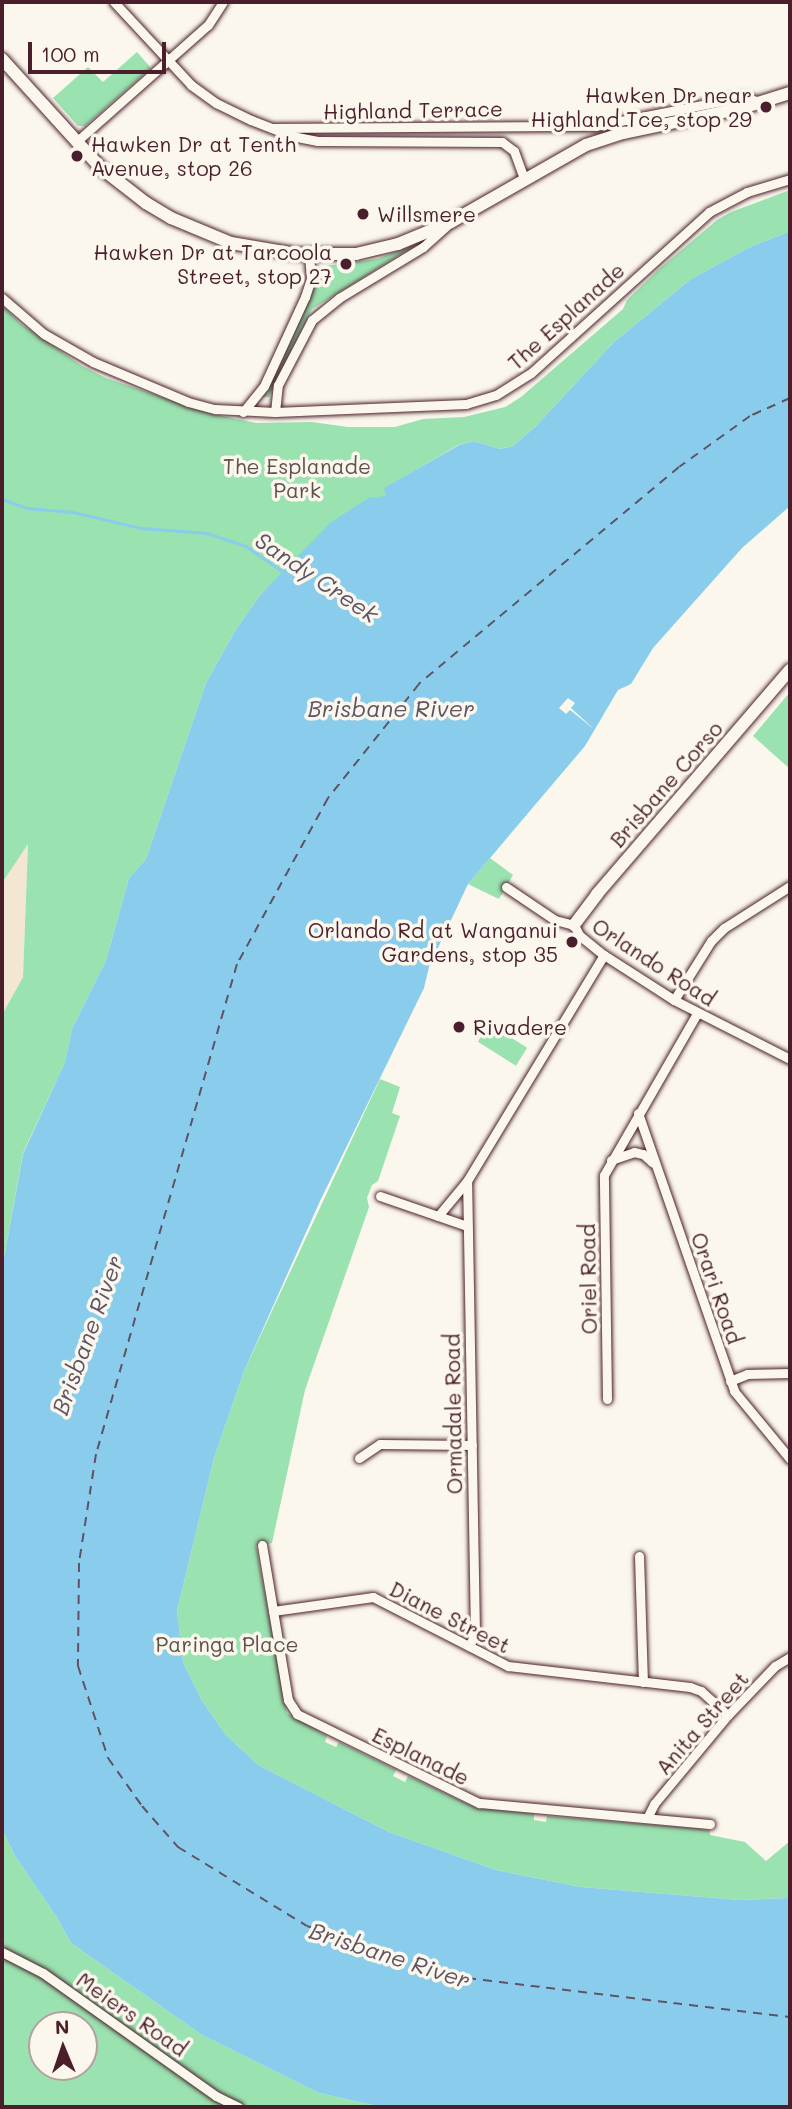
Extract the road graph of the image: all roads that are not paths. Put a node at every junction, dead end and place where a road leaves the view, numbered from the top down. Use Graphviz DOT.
graph roads {
  1 [pos="114,2"];
  2 [pos="223,2"];
  3 [pos="3,61"];
  4 [pos="167,61"];
  5 [pos="790,83"];
  6 [pos="790,93"];
  7 [pos="761,102"];
  8 [pos="272,128"];
  9 [pos="76,142"];
  10 [pos="524,179"];
  11 [pos="790,179"];
  12 [pos="451,222"];
  13 [pos="309,255"];
  14 [pos="2,298"];
  15 [pos="243,412"];
  16 [pos="275,412"];
  17 [pos="790,670"];
  18 [pos="790,886"];
  19 [pos="506,887"];
  20 [pos="574,925"];
  21 [pos="604,955"];
  22 [pos="674,1000"];
  23 [pos="697,1013"];
  24 [pos="790,1059"];
  25 [pos="638,1113"];
  26 [pos="611,1160"];
  27 [pos="655,1164"];
  28 [pos="467,1181"];
  29 [pos="380,1196"];
  30 [pos="438,1216"];
  31 [pos="467,1226"];
  32 [pos="790,1373"];
  33 [pos="730,1381"];
  34 [pos="607,1399"];
  35 [pos="472,1445"];
  36 [pos="359,1458"];
  37 [pos="790,1459"];
  38 [pos="262,1545"];
  39 [pos="639,1556"];
  40 [pos="274,1611"];
  41 [pos="469,1646"];
  42 [pos="790,1657"];
  43 [pos="643,1682"];
  44 [pos="728,1714"];
  45 [pos="647,1818"];
  46 [pos="710,1824"];
  47 [pos="2,1952"];
  48 [pos="239,2107"];
  1 -- 4 [label="street, Highland Terrace"];
  2 -- 4 [label="street"];
  3 -- 9 [label="main road"];
  4 -- 8 [label="street, Highland Terrace"];
  4 -- 9 [label="street"];
  5 -- 7 [label="main road"];
  6 -- 7 [label="main road"];
  7 -- 8 [label="street, Highland Terrace"];
  7 -- 10 [label="main road"];
  8 -- 10 [label="street, Highland Terrace"];
  9 -- 13 [label="main road"];
  10 -- 12 [label="main road"];
  11 -- 16 [label="street, The Esplanade"];
  12 -- 13 [label="main road"];
  12 -- 16 [label="street"];
  13 -- 15 [label="street"];
  14 -- 15 [label="street, The Esplanade"];
  15 -- 16 [label="street, The Esplanade"];
  17 -- 20 [label="main road, Brisbane Corso"];
  18 -- 22 [label="street"];
  19 -- 20 [label="street, Orlando Road"];
  20 -- 21 [label="street, Orlando Road"];
  21 -- 22 [label="street, Orlando Road"];
  21 -- 28 [label="street"];
  22 -- 23 [label="street, Orlando Road"];
  23 -- 24 [label="street, Orlando Road"];
  23 -- 25 [label="street, Oriel Road"];
  25 -- 26 [label="street, Oriel Road"];
  25 -- 27 [label="street, Orari Road"];
  26 -- 27 [label="street"];
  26 -- 34 [label="street, Oriel Road"];
  27 -- 33 [label="street, Orari Road"];
  28 -- 30 [label="street"];
  28 -- 31 [label="street, Ormadale Road"];
  29 -- 30 [label="street"];
  30 -- 31 [label="street"];
  31 -- 35 [label="street, Ormadale Road"];
  32 -- 33 [label="street"];
  33 -- 37 [label="street, Orari Road"];
  35 -- 36 [label="street"];
  35 -- 41 [label="street, Ormadale Road"];
  38 -- 40 [label="street, Esplanade"];
  39 -- 43 [label="street"];
  40 -- 41 [label="street, Diane Street"];
  40 -- 45 [label="street, Esplanade"];
  41 -- 43 [label="street, Diane Street"];
  42 -- 44 [label="street, Anita Street"];
  43 -- 44 [label="street, Diane Street"];
  44 -- 45 [label="street, Anita Street"];
  45 -- 46 [label="street, Esplanade"];
  47 -- 48 [label="street, Meiers Road"];
}
